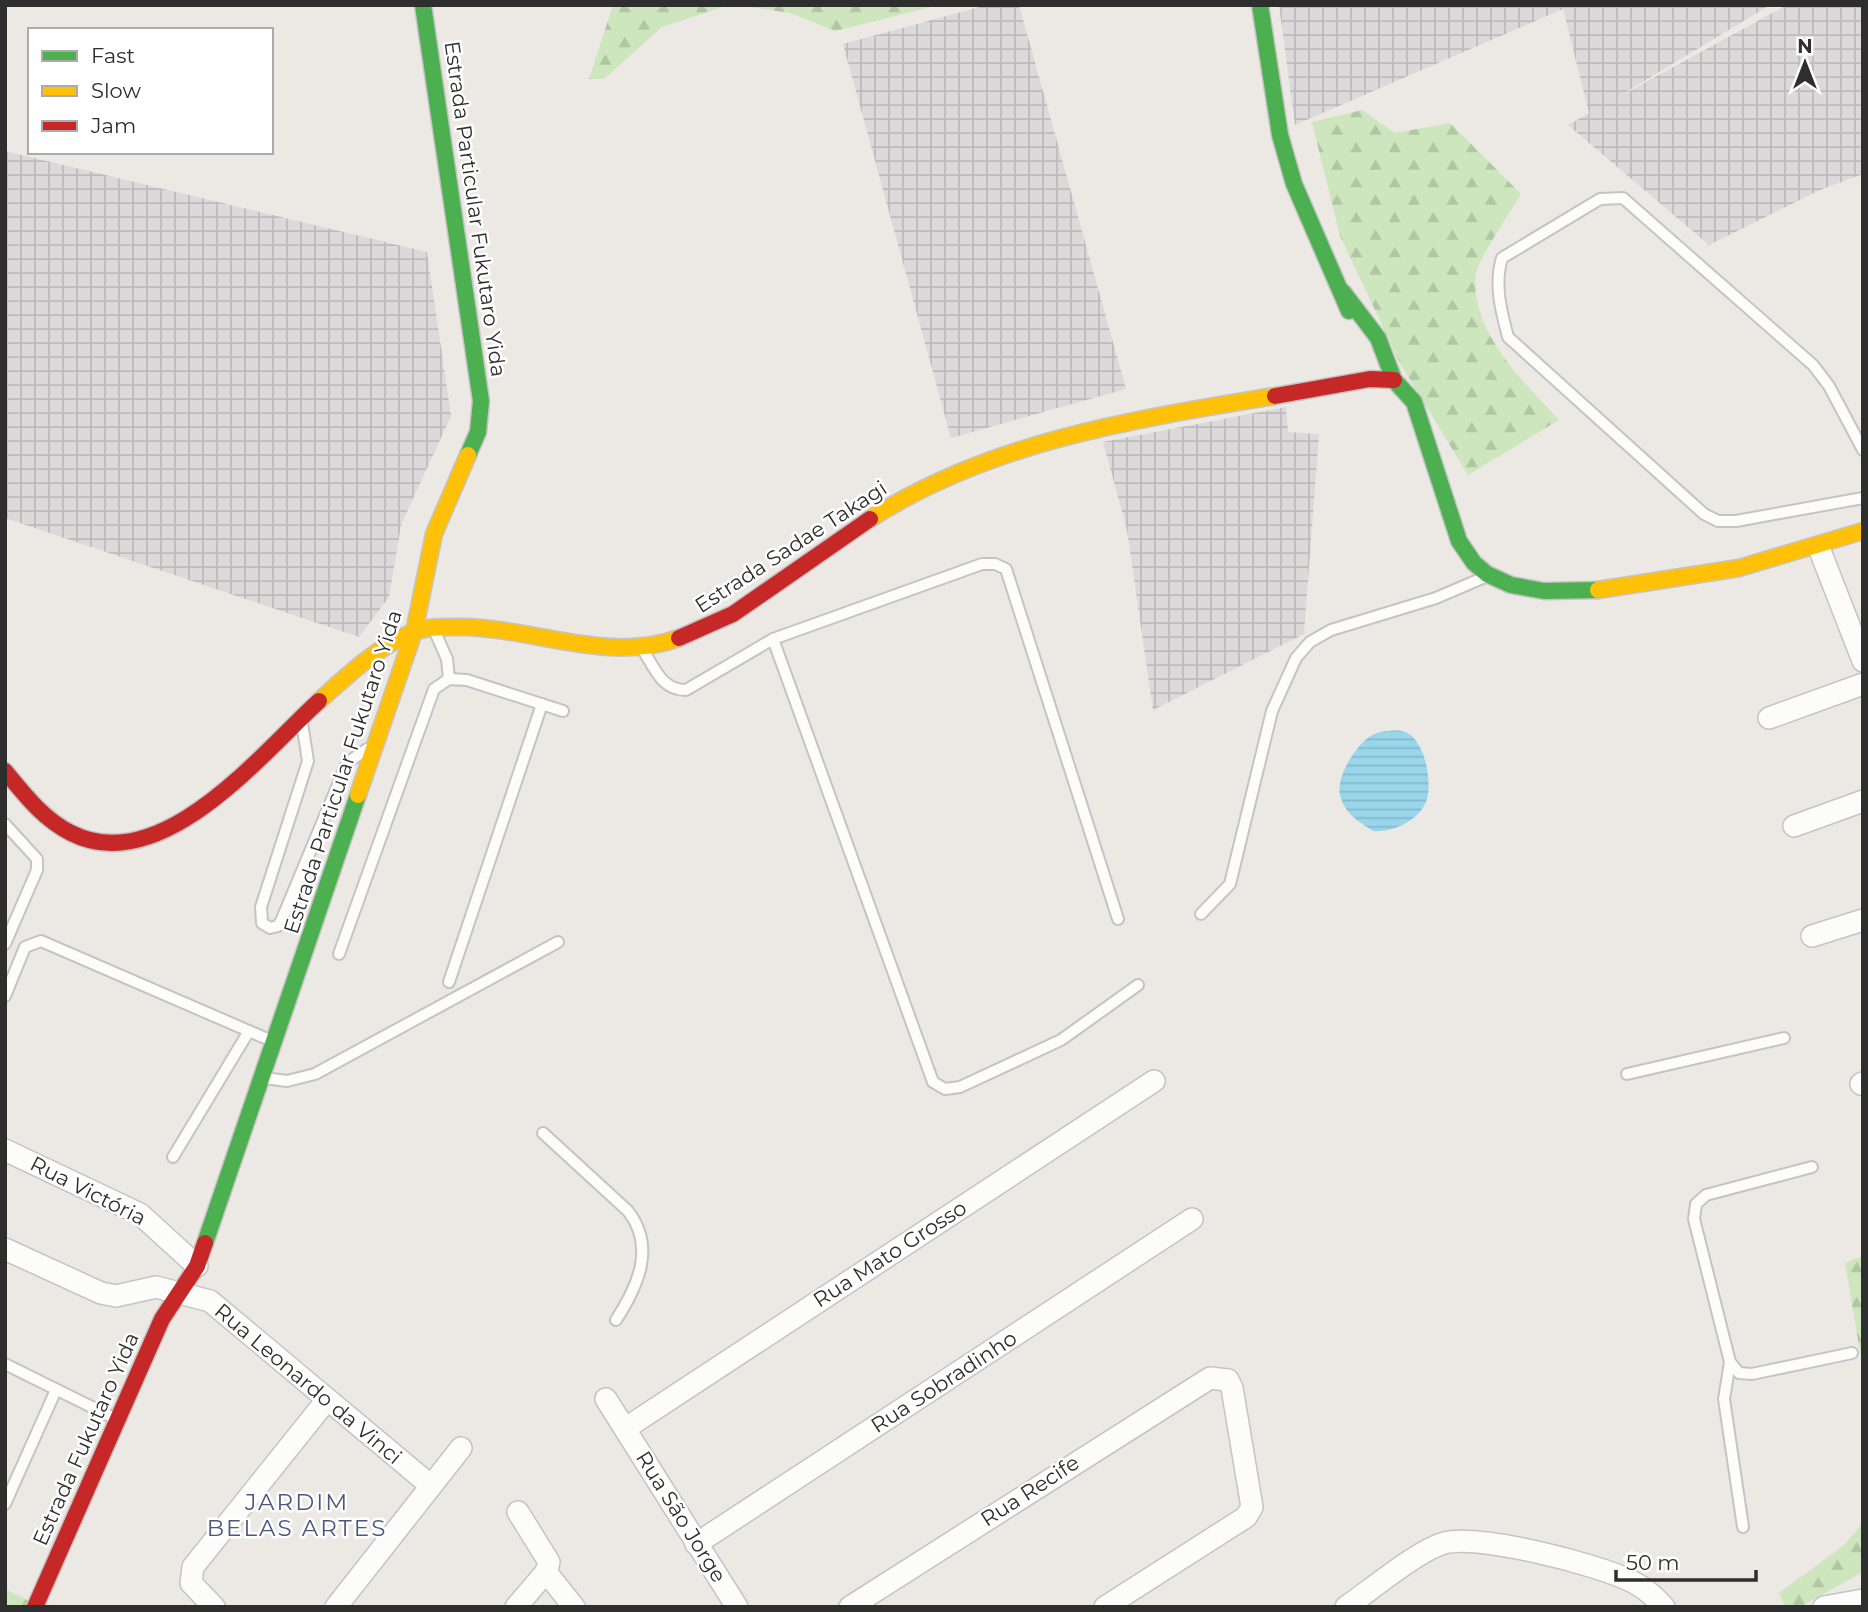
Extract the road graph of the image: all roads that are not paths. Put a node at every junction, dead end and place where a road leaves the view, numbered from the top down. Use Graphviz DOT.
graph roads {
  1 [pos="423,5"];
  2 [pos="1260,5"];
  3 [pos="1343,292"];
  4 [pos="1359,341"];
  5 [pos="1394,380"];
  6 [pos="1863,450"];
  7 [pos="1863,498"];
  8 [pos="1863,531"];
  9 [pos="1819,548"];
  10 [pos="1489,576"];
  11 [pos="434,628"];
  12 [pos="414,632"];
  13 [pos="773,639"];
  14 [pos="641,648"];
  15 [pos="1863,662"];
  16 [pos="449,679"];
  17 [pos="1863,684"];
  18 [pos="541,704"];
  19 [pos="563,710"];
  20 [pos="1769,718"];
  21 [pos="301,720"];
  22 [pos="376,743"];
  23 [pos="5,771"];
  24 [pos="1863,801"];
  25 [pos="5,824"];
  26 [pos="1794,826"];
  27 [pos="1201,914"];
  28 [pos="1118,919"];
  29 [pos="1863,920"];
  30 [pos="1812,936"];
  31 [pos="558,942"];
  32 [pos="5,944"];
  33 [pos="339,954"];
  34 [pos="449,982"];
  35 [pos="1138,985"];
  36 [pos="5,996"];
  37 [pos="249,1031"];
  38 [pos="1784,1038"];
  39 [pos="275,1042"];
  40 [pos="1627,1074"];
  41 [pos="262,1078"];
  42 [pos="1154,1081"];
  43 [pos="543,1133"];
  44 [pos="5,1150"];
  45 [pos="173,1157"];
  46 [pos="1812,1167"];
  47 [pos="1192,1219"];
  48 [pos="5,1249"];
  49 [pos="197,1266"];
  50 [pos="181,1292"];
  51 [pos="616,1320"];
  52 [pos="1852,1353"];
  53 [pos="1730,1363"];
  54 [pos="5,1364"];
  55 [pos="56,1390"];
  56 [pos="606,1399"];
  57 [pos="326,1401"];
  58 [pos="118,1420"];
  59 [pos="626,1428"];
  60 [pos="461,1448"];
  61 [pos="430,1485"];
  62 [pos="5,1504"];
  63 [pos="518,1512"];
  64 [pos="1743,1527"];
  65 [pos="696,1544"];
  66 [pos="545,1572"];
  67 [pos="1863,1600"];
  68 [pos="36,1607"];
  69 [pos="214,1607"];
  70 [pos="336,1607"];
  71 [pos="516,1607"];
  72 [pos="574,1607"];
  73 [pos="737,1607"];
  74 [pos="850,1607"];
  75 [pos="1105,1607"];
  76 [pos="1346,1607"];
  77 [pos="1664,1607"];
  78 [pos="1824,1607"];
  1 -- 12 [label="street, Estrada Particular Fukutaro Yida"];
  2 -- 3 [label="street"];
  3 -- 4 [label="street"];
  3 -- 5 [label="street"];
  5 -- 10 [label="street"];
  5 -- 14 [label="street, Estrada Sadae Takagi"];
  6 -- 7 [label="lane"];
  8 -- 9 [label="street"];
  9 -- 10 [label="street"];
  9 -- 15 [label="street"];
  10 -- 27 [label="lane"];
  11 -- 12 [label="street, Estrada Sadae Takagi"];
  11 -- 14 [label="street, Estrada Sadae Takagi"];
  11 -- 16 [label="lane"];
  12 -- 21 [label="street, Estrada Sadae Takagi"];
  12 -- 22 [label="street, Estrada Particular Fukutaro Yida"];
  13 -- 14 [label="lane"];
  13 -- 28 [label="lane"];
  13 -- 35 [label="lane"];
  16 -- 18 [label="lane"];
  16 -- 33 [label="lane"];
  17 -- 20 [label="street"];
  18 -- 19 [label="lane"];
  18 -- 34 [label="lane"];
  21 -- 22 [label="lane"];
  21 -- 23 [label="street, Estrada Sadae Takagi"];
  22 -- 39 [label="street, Estrada Particular Fukutaro Yida"];
  24 -- 26 [label="street"];
  25 -- 32 [label="lane"];
  29 -- 30 [label="street"];
  31 -- 41 [label="lane"];
  36 -- 37 [label="lane"];
  37 -- 39 [label="lane"];
  37 -- 45 [label="lane"];
  38 -- 40 [label="lane"];
  39 -- 41 [label="street, Estrada Particular Fukutaro Yida"];
  41 -- 49 [label="street, Estrada Particular Fukutaro Yida"];
  42 -- 59 [label="street, Rua Mato Grosso"];
  43 -- 51 [label="lane"];
  44 -- 49 [label="street, Rua Victória"];
  46 -- 53 [label="lane"];
  47 -- 65 [label="street, Rua Sobradinho"];
  48 -- 50 [label="street"];
  49 -- 50 [label="street, Estrada Particular Fukutaro Yida"];
  50 -- 57 [label="street, Rua Leonardo da Vinci"];
  50 -- 58 [label="street, Estrada Fukutaro Yida"];
  52 -- 53 [label="lane"];
  53 -- 64 [label="lane"];
  54 -- 55 [label="lane"];
  55 -- 58 [label="lane"];
  55 -- 62 [label="lane"];
  56 -- 59 [label="street, Rua São Jorge"];
  57 -- 61 [label="street, Rua Leonardo da Vinci"];
  57 -- 69 [label="street"];
  58 -- 68 [label="street, Estrada Fukutaro Yida"];
  59 -- 65 [label="street, Rua São Jorge"];
  60 -- 61 [label="street"];
  61 -- 70 [label="street"];
  63 -- 66 [label="street"];
  65 -- 73 [label="street, Rua São Jorge"];
  66 -- 71 [label="street"];
  66 -- 72 [label="street"];
  67 -- 78 [label="street"];
  74 -- 75 [label="street, Rua Recife"];
  76 -- 77 [label="street"];
}
